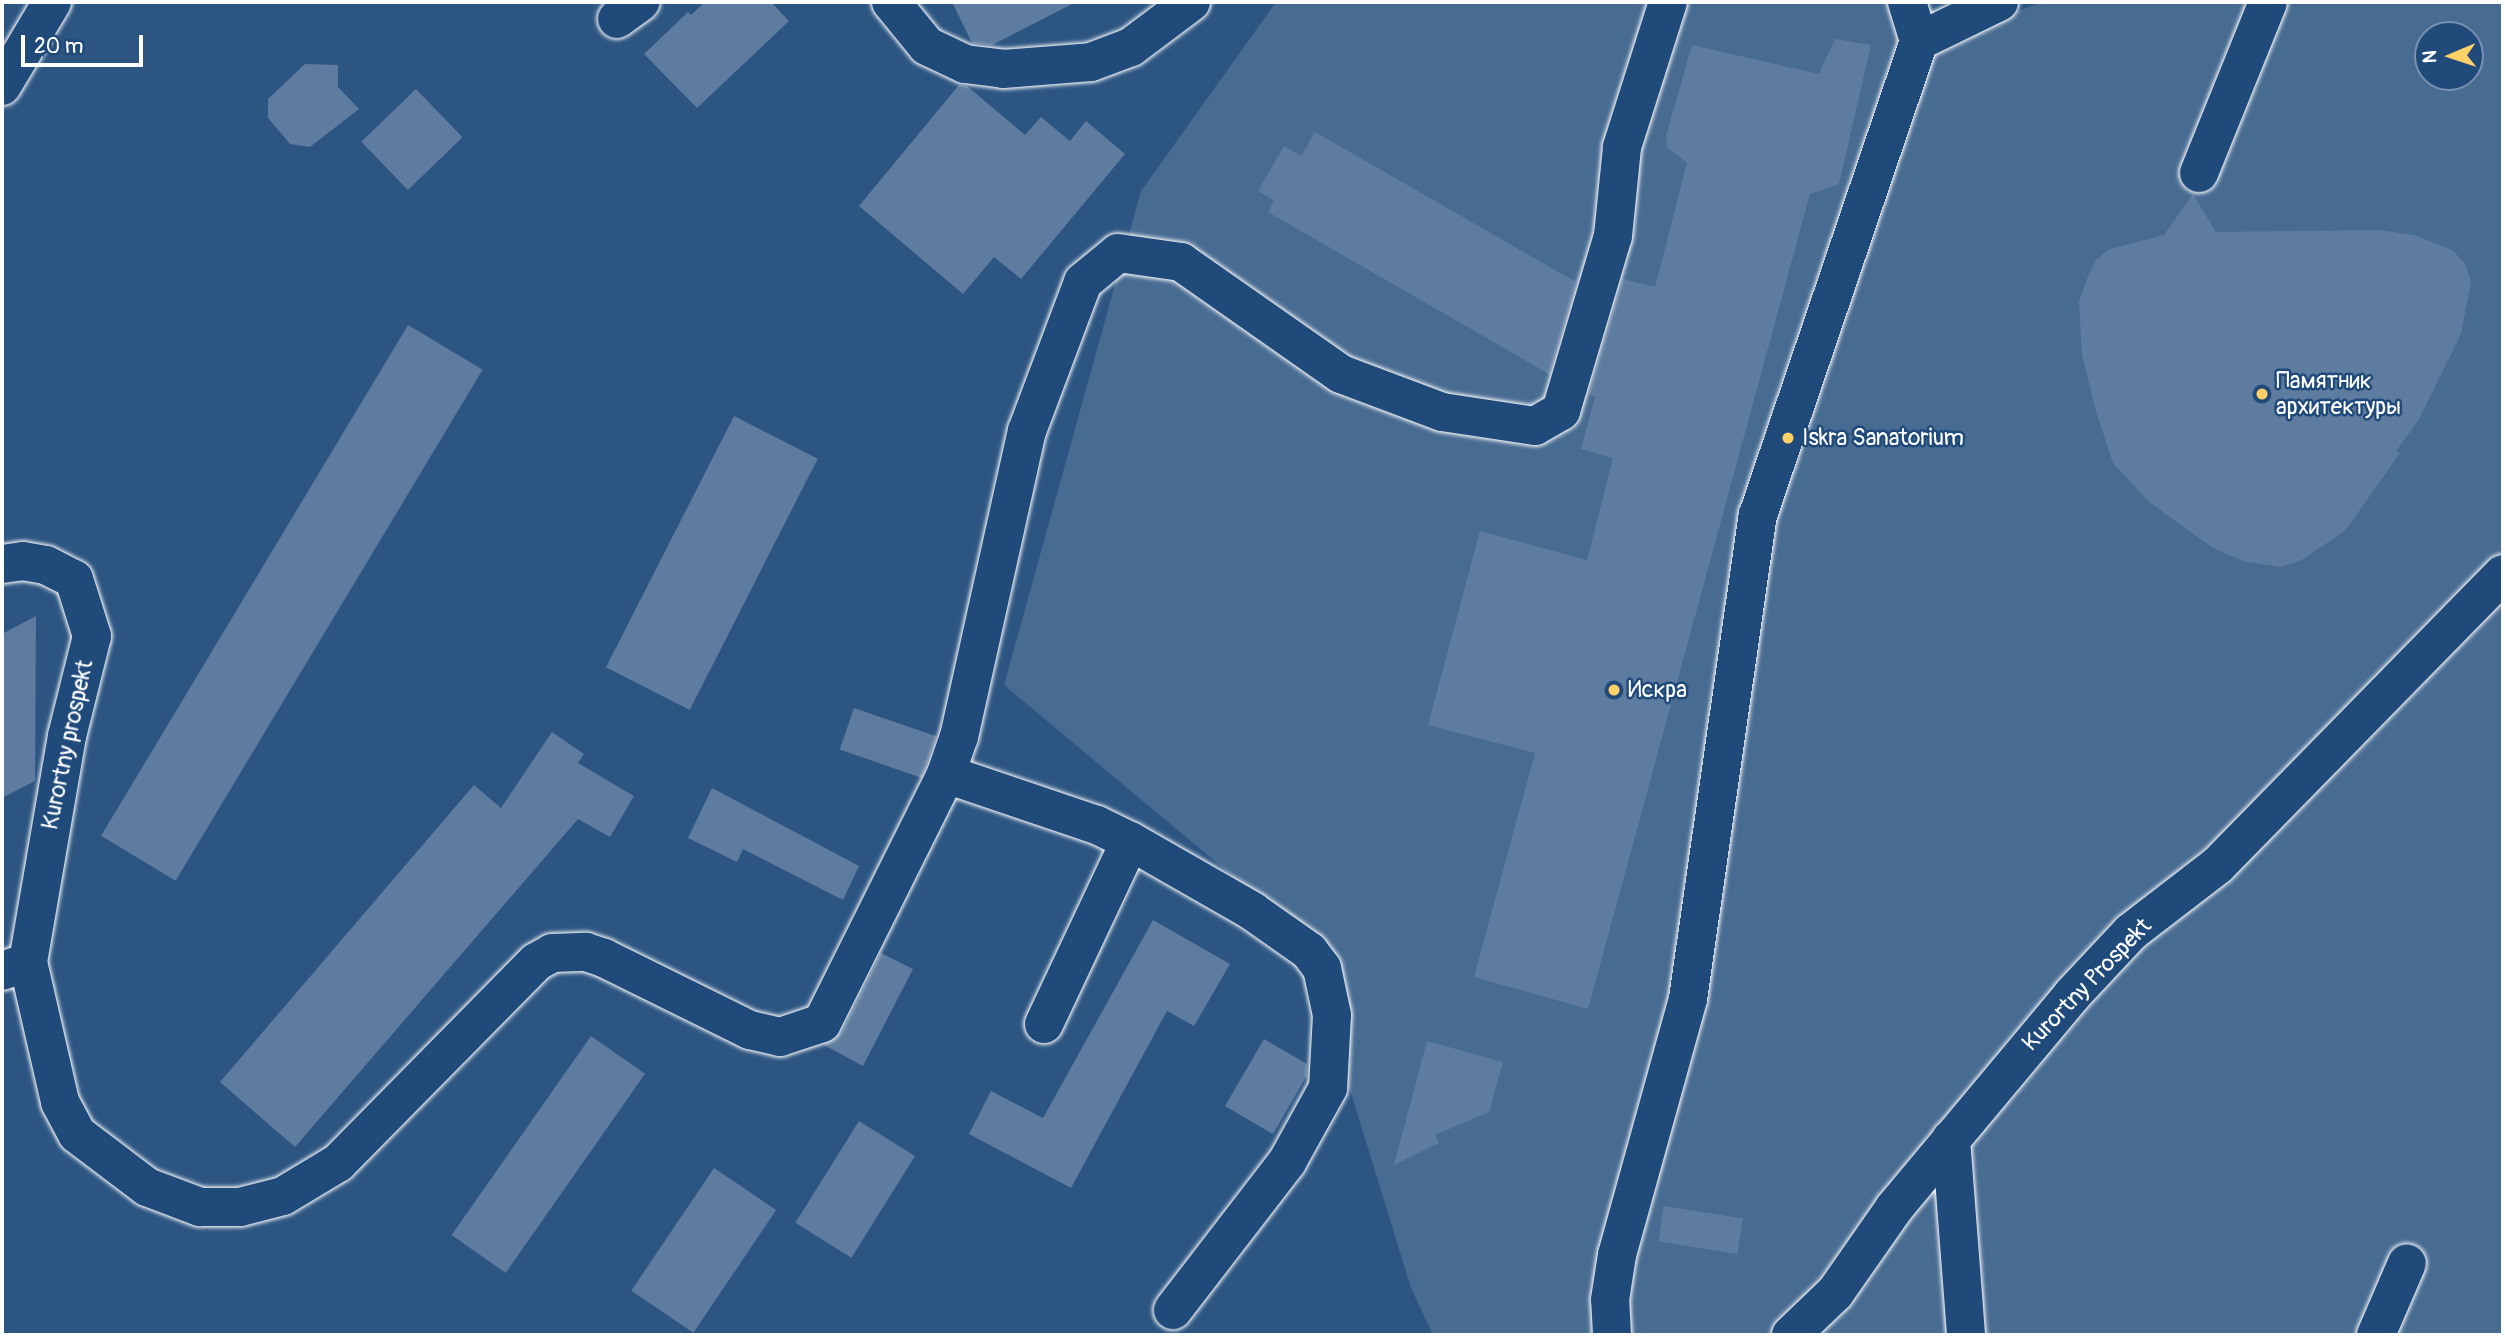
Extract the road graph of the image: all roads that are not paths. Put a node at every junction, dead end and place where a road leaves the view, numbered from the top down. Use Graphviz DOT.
graph roads {
  1 [pos="52,2"];
  2 [pos="891,2"];
  3 [pos="1191,2"];
  4 [pos="1668,2"];
  5 [pos="1908,2"];
  6 [pos="1999,2"];
  7 [pos="2268,2"];
  8 [pos="1919,41"];
  9 [pos="2,86"];
  10 [pos="2199,173"];
  11 [pos="2,564"];
  12 [pos="2503,574"];
  13 [pos="946,774"];
  14 [pos="1130,841"];
  15 [pos="15,966"];
  16 [pos="1044,1024"];
  17 [pos="1951,1139"];
  18 [pos="2407,1263"];
  19 [pos="1172,1310"];
  20 [pos="1612,1335"];
  21 [pos="1791,1335"];
  22 [pos="1966,1335"];
  23 [pos="2376,1335"];
  1 -- 9 [label="street"];
  2 -- 3 [label="street"];
  4 -- 13 [label="street"];
  5 -- 8 [label="street"];
  6 -- 8 [label="street"];
  7 -- 10 [label="street"];
  8 -- 20 [label="street"];
  11 -- 15 [label="street, Kurortny prospekt"];
  12 -- 17 [label="street, Kurortny Prospekt"];
  13 -- 14 [label="street"];
  13 -- 15 [label="street"];
  14 -- 16 [label="street"];
  14 -- 19 [label="street"];
  17 -- 21 [label="street, Kurortny Prospekt"];
  17 -- 22 [label="street"];
  18 -- 23 [label="street"];
}
